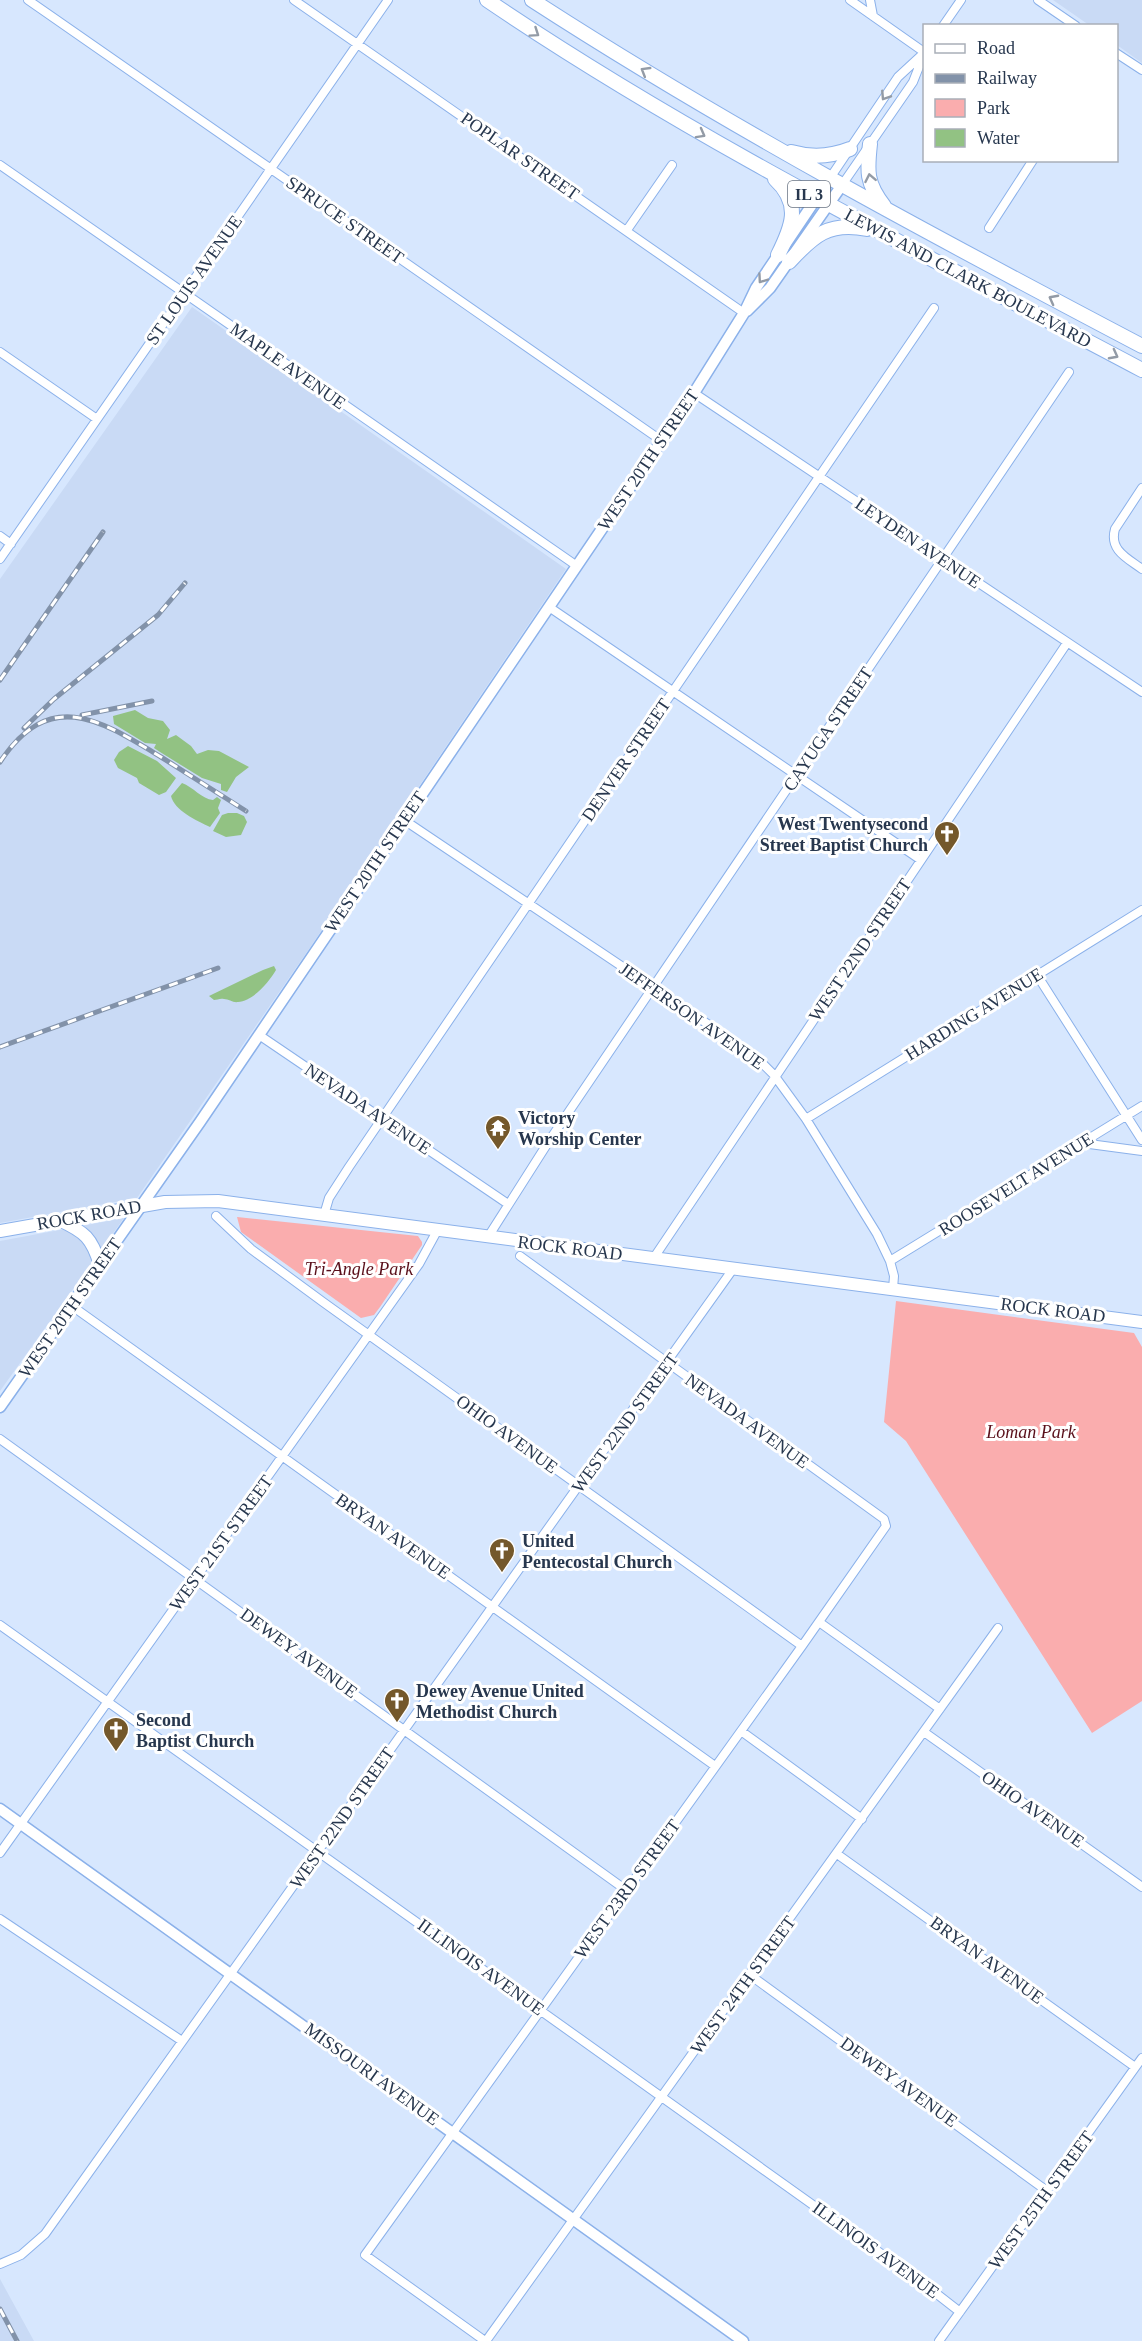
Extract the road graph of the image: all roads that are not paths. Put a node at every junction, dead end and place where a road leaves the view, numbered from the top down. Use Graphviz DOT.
graph roads {
  1 [pos="28,0"];
  2 [pos="294,0"];
  3 [pos="388,0"];
  4 [pos="487,0"];
  5 [pos="532,0"];
  6 [pos="850,0"];
  7 [pos="870,0"];
  8 [pos="961,0"];
  9 [pos="1038,0"];
  10 [pos="873,15"];
  11 [pos="944,24"];
  12 [pos="1073,24"];
  13 [pos="358,44"];
  14 [pos="923,52"];
  15 [pos="923,54"];
  16 [pos="1118,54"];
  17 [pos="923,56"];
  18 [pos="1142,70"];
  19 [pos="870,144"];
  20 [pos="776,148"];
  21 [pos="850,149"];
  22 [pos="1032,162"];
  23 [pos="0,165"];
  24 [pos="672,165"];
  25 [pos="271,169"];
  26 [pos="764,170"];
  27 [pos="836,182"];
  28 [pos="823,201"];
  29 [pos="885,208"];
  30 [pos="989,228"];
  31 [pos="627,230"];
  32 [pos="878,231"];
  33 [pos="783,259"];
  34 [pos="184,294"];
  35 [pos="934,308"];
  36 [pos="744,313"];
  37 [pos="1142,346"];
  38 [pos="0,352"];
  39 [pos="1142,370"];
  40 [pos="1069,372"];
  41 [pos="694,393"];
  42 [pos="97,419"];
  43 [pos="662,441"];
  44 [pos="819,476"];
  45 [pos="1142,488"];
  46 [pos="0,536"];
  47 [pos="11,544"];
  48 [pos="0,559"];
  49 [pos="943,560"];
  50 [pos="577,566"];
  51 [pos="1142,569"];
  52 [pos="549,607"];
  53 [pos="1067,643"];
  54 [pos="673,690"];
  55 [pos="1142,692"];
  56 [pos="797,774"];
  57 [pos="404,820"];
  58 [pos="921,860"];
  59 [pos="528,903"];
  60 [pos="1142,910"];
  61 [pos="1037,975"];
  62 [pos="653,987"];
  63 [pos="259,1035"];
  64 [pos="775,1076"];
  65 [pos="1142,1106"];
  66 [pos="1126,1116"];
  67 [pos="382,1119"];
  68 [pos="806,1119"];
  69 [pos="1142,1140"];
  70 [pos="1082,1143"];
  71 [pos="1142,1151"];
  72 [pos="508,1204"];
  73 [pos="142,1206"];
  74 [pos="324,1215"];
  75 [pos="216,1216"];
  76 [pos="59,1220"];
  77 [pos="0,1231"];
  78 [pos="436,1231"];
  79 [pos="488,1237"];
  80 [pos="520,1256"];
  81 [pos="653,1259"];
  82 [pos="890,1261"];
  83 [pos="100,1265"];
  84 [pos="733,1269"];
  85 [pos="893,1289"];
  86 [pos="72,1306"];
  87 [pos="1142,1322"];
  88 [pos="369,1335"];
  89 [pos="667,1363"];
  90 [pos="0,1407"];
  91 [pos="0,1439"];
  92 [pos="282,1458"];
  93 [pos="579,1486"];
  94 [pos="886,1523"];
  95 [pos="196,1578"];
  96 [pos="493,1608"];
  97 [pos="819,1622"];
  98 [pos="0,1625"];
  99 [pos="998,1628"];
  100 [pos="802,1646"];
  101 [pos="108,1702"];
  102 [pos="940,1709"];
  103 [pos="405,1729"];
  104 [pos="741,1731"];
  105 [pos="924,1732"];
  106 [pos="715,1766"];
  107 [pos="0,1809"];
  108 [pos="862,1819"];
  109 [pos="20,1823"];
  110 [pos="318,1851"];
  111 [pos="0,1852"];
  112 [pos="837,1854"];
  113 [pos="1142,1887"];
  114 [pos="626,1890"];
  115 [pos="0,1919"];
  116 [pos="232,1974"];
  117 [pos="750,1975"];
  118 [pos="540,2010"];
  119 [pos="182,2041"];
  120 [pos="1142,2058"];
  121 [pos="1136,2067"];
  122 [pos="662,2097"];
  123 [pos="453,2132"];
  124 [pos="1047,2191"];
  125 [pos="574,2219"];
  126 [pos="0,2265"];
  127 [pos="960,2312"];
  128 [pos="485,2341"];
  129 [pos="743,2341"];
  130 [pos="939,2341"];
  1 -- 25 [label="street, SPRUCE STREET"];
  2 -- 13 [label="street, POPLAR STREET"];
  3 -- 13 [label="street, ST LOUIS AVENUE"];
  4 -- 26 [label="highway, LEWIS AND CLARK BOULEVARD / IL 3, one-way"];
  20 -- 5 [label="highway, LEWIS AND CLARK BOULEVARD / IL 3, one-way"];
  6 -- 10 [label="street"];
  7 -- 10 [label="street"];
  8 -- 11 [label="street"];
  9 -- 12 [label="street"];
  10 -- 14 [label="street"];
  13 -- 25 [label="street, ST LOUIS AVENUE"];
  13 -- 31 [label="street, POPLAR STREET"];
  15 -- 21 [label="street, WEST 20TH STREET, one-way"];
  16 -- 18 [label="street"];
  17 -- 19 [label="street, WEST 20TH STREET"];
  19 -- 27 [label="street, WEST 20TH STREET"];
  29 -- 19 [label="highway, one-way"];
  20 -- 21 [label="highway"];
  20 -- 27 [label="highway, LEWIS AND CLARK BOULEVARD / IL 3"];
  21 -- 27 [label="street, WEST 20TH STREET"];
  22 -- 30 [label="street"];
  23 -- 34 [label="street, MAPLE AVENUE"];
  24 -- 31 [label="street"];
  25 -- 34 [label="street, ST LOUIS AVENUE"];
  25 -- 43 [label="street, SPRUCE STREET"];
  26 -- 28 [label="highway, LEWIS AND CLARK BOULEVARD / IL 3"];
  26 -- 33 [label="highway"];
  27 -- 28 [label="street, WEST 20TH STREET"];
  27 -- 29 [label="highway, LEWIS AND CLARK BOULEVARD / IL 3"];
  28 -- 32 [label="highway, LEWIS AND CLARK BOULEVARD / IL 3"];
  28 -- 33 [label="street, WEST 20TH STREET"];
  37 -- 29 [label="highway, LEWIS AND CLARK BOULEVARD / IL 3, one-way"];
  31 -- 36 [label="street, POPLAR STREET"];
  32 -- 33 [label="highway"];
  32 -- 39 [label="highway, LEWIS AND CLARK BOULEVARD / IL 3, one-way"];
  33 -- 36 [label="street, WEST 20TH STREET"];
  34 -- 42 [label="street, ST LOUIS AVENUE"];
  34 -- 50 [label="street, MAPLE AVENUE"];
  35 -- 44 [label="street, DENVER STREET"];
  36 -- 41 [label="street, WEST 20TH STREET"];
  38 -- 42 [label="street"];
  40 -- 49 [label="street, CAYUGA STREET"];
  41 -- 43 [label="street, WEST 20TH STREET"];
  41 -- 44 [label="street, LEYDEN AVENUE"];
  42 -- 47 [label="street, ST LOUIS AVENUE"];
  43 -- 50 [label="street, WEST 20TH STREET"];
  44 -- 49 [label="street, LEYDEN AVENUE"];
  44 -- 54 [label="street, DENVER STREET"];
  45 -- 51 [label="street"];
  46 -- 47 [label="street"];
  47 -- 48 [label="street, ST LOUIS AVENUE"];
  49 -- 53 [label="street, LEYDEN AVENUE"];
  49 -- 56 [label="street, CAYUGA STREET"];
  50 -- 52 [label="street, WEST 20TH STREET"];
  52 -- 54 [label="street"];
  52 -- 57 [label="street, WEST 20TH STREET"];
  53 -- 55 [label="street, LEYDEN AVENUE"];
  53 -- 58 [label="street, WEST 22ND STREET"];
  54 -- 56 [label="street"];
  54 -- 59 [label="street, DENVER STREET"];
  56 -- 58 [label="street"];
  56 -- 62 [label="street, CAYUGA STREET"];
  57 -- 59 [label="street, JEFFERSON AVENUE"];
  57 -- 63 [label="street, WEST 20TH STREET"];
  58 -- 64 [label="street, WEST 22ND STREET"];
  59 -- 62 [label="street, JEFFERSON AVENUE"];
  59 -- 67 [label="street, DENVER STREET"];
  60 -- 61 [label="street, HARDING AVENUE"];
  61 -- 66 [label="street"];
  61 -- 68 [label="street, HARDING AVENUE"];
  62 -- 64 [label="street, JEFFERSON AVENUE"];
  62 -- 72 [label="street, CAYUGA STREET"];
  63 -- 67 [label="street, NEVADA AVENUE"];
  63 -- 73 [label="street, WEST 20TH STREET"];
  64 -- 68 [label="street, JEFFERSON AVENUE"];
  64 -- 81 [label="street, WEST 22ND STREET"];
  65 -- 66 [label="street, ROOSEVELT AVENUE"];
  66 -- 69 [label="street"];
  66 -- 70 [label="street, ROOSEVELT AVENUE"];
  67 -- 72 [label="street, NEVADA AVENUE"];
  67 -- 74 [label="street, DENVER STREET"];
  68 -- 82 [label="street, JEFFERSON AVENUE"];
  70 -- 71 [label="street"];
  70 -- 82 [label="street, ROOSEVELT AVENUE"];
  72 -- 79 [label="street, CAYUGA STREET"];
  73 -- 74 [label="main road, ROCK ROAD"];
  73 -- 76 [label="main road, ROCK ROAD"];
  73 -- 83 [label="street, WEST 20TH STREET"];
  74 -- 78 [label="main road, ROCK ROAD"];
  75 -- 88 [label="street, OHIO AVENUE"];
  76 -- 77 [label="main road, ROCK ROAD"];
  76 -- 83 [label="main road"];
  78 -- 79 [label="main road, ROCK ROAD"];
  78 -- 88 [label="street, WEST 21ST STREET"];
  79 -- 81 [label="main road, ROCK ROAD"];
  80 -- 89 [label="street, NEVADA AVENUE"];
  81 -- 84 [label="main road, ROCK ROAD"];
  82 -- 85 [label="street, JEFFERSON AVENUE"];
  83 -- 86 [label="street, WEST 20TH STREET"];
  84 -- 85 [label="main road, ROCK ROAD"];
  84 -- 89 [label="street, WEST 22ND STREET"];
  85 -- 87 [label="main road, ROCK ROAD"];
  86 -- 90 [label="street, WEST 20TH STREET"];
  86 -- 92 [label="street, BRYAN AVENUE"];
  88 -- 92 [label="street, WEST 21ST STREET"];
  88 -- 93 [label="street, OHIO AVENUE"];
  89 -- 93 [label="street, WEST 22ND STREET"];
  89 -- 94 [label="street, NEVADA AVENUE"];
  91 -- 95 [label="street, DEWEY AVENUE"];
  92 -- 95 [label="street, WEST 21ST STREET"];
  92 -- 96 [label="street, BRYAN AVENUE"];
  93 -- 96 [label="street, WEST 22ND STREET"];
  93 -- 100 [label="street, OHIO AVENUE"];
  94 -- 97 [label="street, WEST 23RD STREET"];
  95 -- 101 [label="street, WEST 21ST STREET"];
  95 -- 103 [label="street, DEWEY AVENUE"];
  96 -- 103 [label="street, WEST 22ND STREET"];
  96 -- 106 [label="street, BRYAN AVENUE"];
  97 -- 100 [label="street, WEST 23RD STREET"];
  97 -- 102 [label="street"];
  98 -- 101 [label="street, ILLINOIS AVENUE"];
  99 -- 102 [label="street, WEST 24TH STREET"];
  100 -- 104 [label="street, WEST 23RD STREET"];
  101 -- 109 [label="street, WEST 21ST STREET"];
  101 -- 110 [label="street, ILLINOIS AVENUE"];
  102 -- 105 [label="street, WEST 24TH STREET"];
  103 -- 110 [label="street, WEST 22ND STREET"];
  103 -- 114 [label="street, DEWEY AVENUE"];
  104 -- 106 [label="street, WEST 23RD STREET"];
  104 -- 108 [label="street"];
  105 -- 108 [label="street, WEST 24TH STREET"];
  105 -- 113 [label="street, OHIO AVENUE"];
  106 -- 114 [label="street, WEST 23RD STREET"];
  107 -- 109 [label="street, MISSOURI AVENUE"];
  108 -- 112 [label="street, WEST 24TH STREET"];
  109 -- 111 [label="street, WEST 21ST STREET"];
  109 -- 116 [label="street, MISSOURI AVENUE"];
  110 -- 116 [label="street, WEST 22ND STREET"];
  110 -- 118 [label="street, ILLINOIS AVENUE"];
  112 -- 117 [label="street, WEST 24TH STREET"];
  112 -- 121 [label="street, BRYAN AVENUE"];
  114 -- 118 [label="street, WEST 23RD STREET"];
  115 -- 119 [label="street"];
  116 -- 119 [label="street, WEST 22ND STREET"];
  116 -- 123 [label="street, MISSOURI AVENUE"];
  117 -- 122 [label="street, WEST 24TH STREET"];
  117 -- 124 [label="street, DEWEY AVENUE"];
  118 -- 122 [label="street, ILLINOIS AVENUE"];
  118 -- 123 [label="street, WEST 23RD STREET"];
  119 -- 126 [label="street, WEST 22ND STREET"];
  120 -- 121 [label="street, WEST 25TH STREET"];
  121 -- 124 [label="street, WEST 25TH STREET"];
  122 -- 125 [label="street, WEST 24TH STREET"];
  122 -- 127 [label="street, ILLINOIS AVENUE"];
  123 -- 125 [label="street, MISSOURI AVENUE"];
  123 -- 128 [label="street, WEST 23RD STREET"];
  124 -- 127 [label="street, WEST 25TH STREET"];
  125 -- 128 [label="street, WEST 24TH STREET"];
  125 -- 129 [label="street, MISSOURI AVENUE"];
  127 -- 130 [label="street, WEST 25TH STREET"];
}
